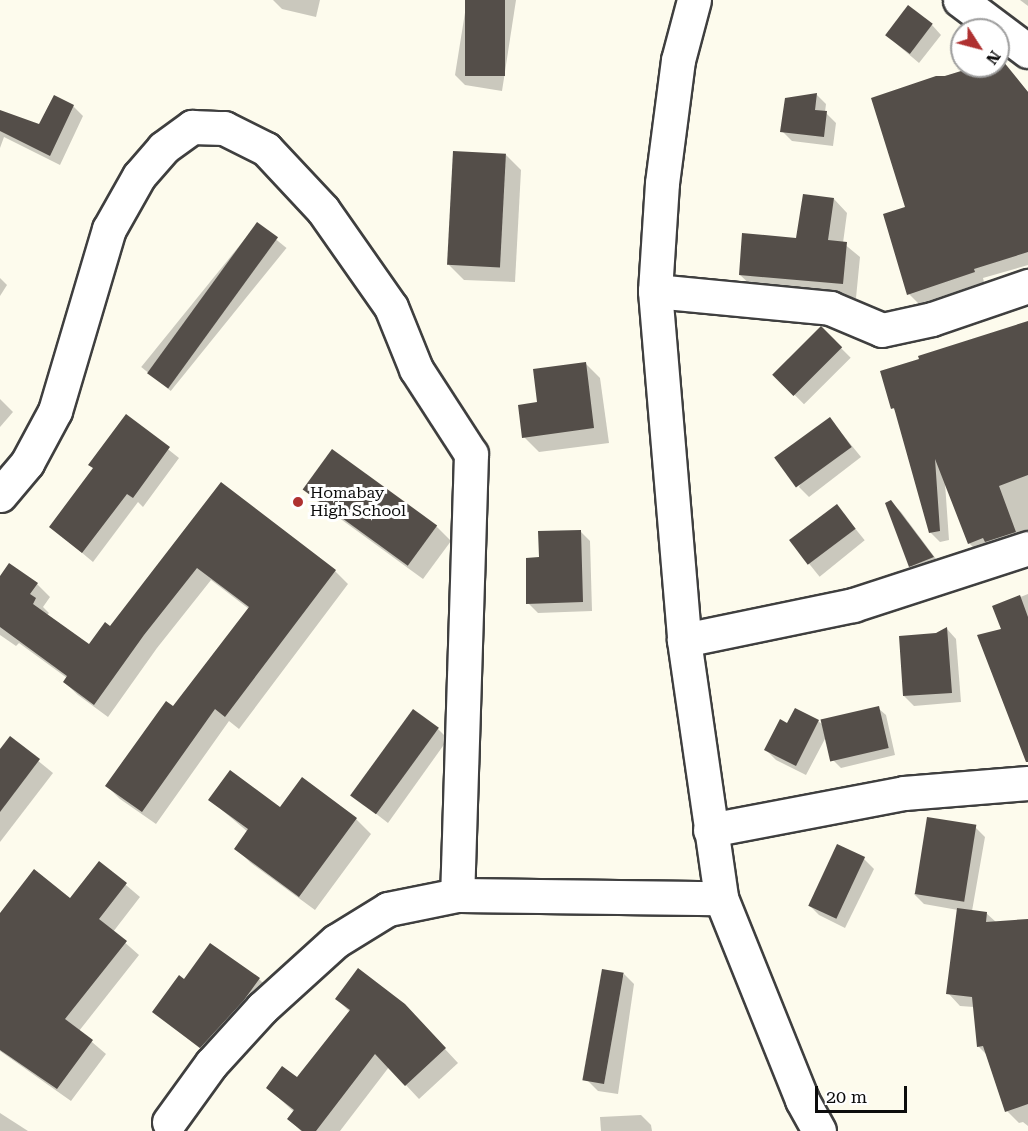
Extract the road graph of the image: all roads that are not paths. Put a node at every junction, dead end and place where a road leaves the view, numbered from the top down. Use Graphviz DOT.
graph roads {
  1 [pos="694,0"];
  2 [pos="960,0"];
  3 [pos="1028,51"];
  4 [pos="1028,286"];
  5 [pos="655,291"];
  6 [pos="0,495"];
  7 [pos="1028,548"];
  8 [pos="684,640"];
  9 [pos="1028,783"];
  10 [pos="710,830"];
  11 [pos="457,895"];
  12 [pos="721,897"];
  13 [pos="169,1122"];
  14 [pos="819,1131"];
  1 -- 5 [label="street"];
  2 -- 3 [label="street"];
  4 -- 5 [label="street"];
  5 -- 8 [label="street"];
  6 -- 11 [label="street"];
  7 -- 8 [label="street"];
  8 -- 10 [label="street"];
  9 -- 10 [label="street"];
  10 -- 12 [label="street"];
  11 -- 12 [label="street"];
  11 -- 13 [label="street"];
  12 -- 14 [label="street"];
}
